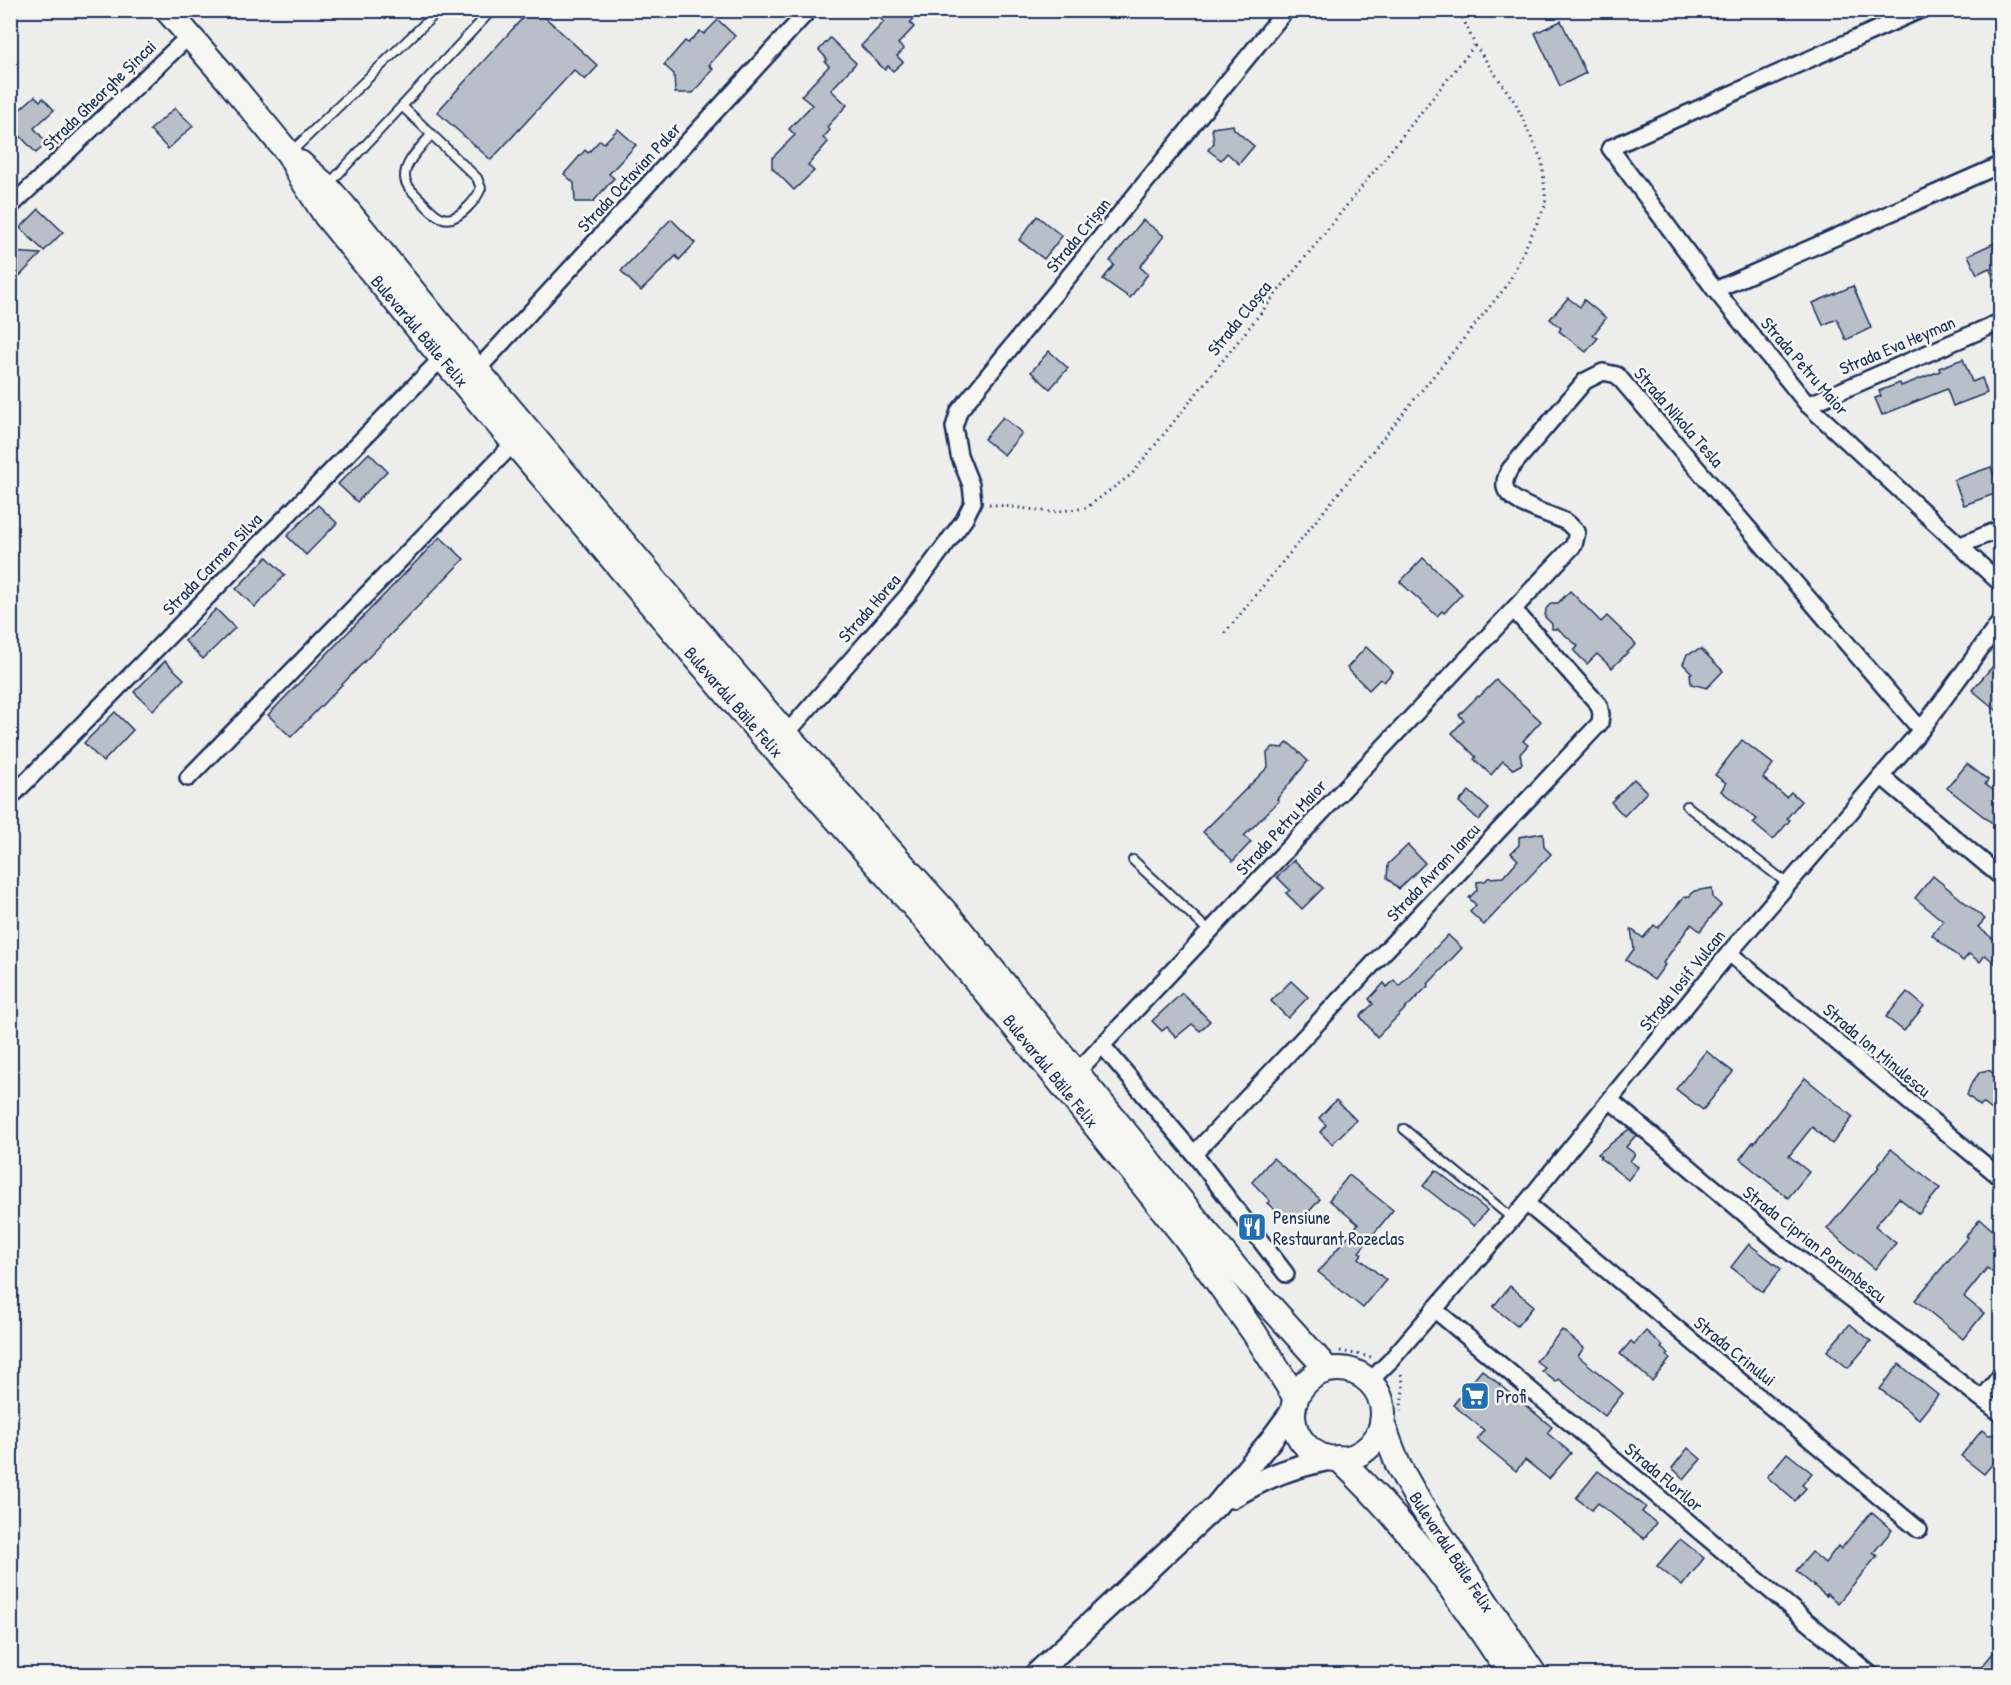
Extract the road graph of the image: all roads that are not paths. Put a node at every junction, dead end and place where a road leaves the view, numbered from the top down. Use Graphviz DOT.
graph roads {
  1 [pos="167,10"];
  2 [pos="439,10"];
  3 [pos="492,10"];
  4 [pos="809,10"];
  5 [pos="1287,10"];
  6 [pos="1920,10"];
  7 [pos="189,36"];
  8 [pos="403,107"];
  9 [pos="432,134"];
  10 [pos="289,154"];
  11 [pos="2001,165"];
  12 [pos="327,187"];
  13 [pos="10,207"];
  14 [pos="1714,290"];
  15 [pos="2001,322"];
  16 [pos="442,358"];
  17 [pos="477,370"];
  18 [pos="1808,405"];
  19 [pos="514,443"];
  20 [pos="973,502"];
  21 [pos="2001,529"];
  22 [pos="1961,546"];
  23 [pos="2001,582"];
  24 [pos="1514,610"];
  25 [pos="2001,622"];
  26 [pos="1921,730"];
  27 [pos="786,734"];
  28 [pos="1881,776"];
  29 [pos="188,778"];
  30 [pos="10,798"];
  31 [pos="1687,806"];
  32 [pos="1133,860"];
  33 [pos="2001,876"];
  34 [pos="1788,884"];
  35 [pos="1210,932"];
  36 [pos="1729,953"];
  37 [pos="1102,1045"];
  38 [pos="1077,1072"];
  39 [pos="1610,1100"];
  40 [pos="1404,1129"];
  41 [pos="1194,1154"];
  42 [pos="2001,1177"];
  43 [pos="1526,1203"];
  44 [pos="1513,1220"];
  45 [pos="1286,1274"];
  46 [pos="1434,1309"];
  47 [pos="1328,1370"];
  48 [pos="2001,1376"];
  49 [pos="1370,1381"];
  50 [pos="1983,1398"];
  51 [pos="1295,1403"];
  52 [pos="2001,1413"];
  53 [pos="1382,1423"];
  54 [pos="1336,1458"];
  55 [pos="1216,1506"];
  56 [pos="1919,1530"];
  57 [pos="1036,1674"];
  58 [pos="1510,1674"];
  59 [pos="1534,1674"];
  60 [pos="1870,1674"];
  1 -- 7 [label="main road, Bulevardul Băile Felix"];
  2 -- 10 [label="lane"];
  3 -- 8 [label="lane"];
  4 -- 17 [label="street, Strada Octavian Paler"];
  5 -- 20 [label="street, Strada Crișan"];
  6 -- 14 [label="street, Strada Petru Maior"];
  7 -- 10 [label="main road, Bulevardul Băile Felix"];
  7 -- 13 [label="street, Strada Gheorghe Șincai"];
  8 -- 9 [label="lane"];
  8 -- 12 [label="lane"];
  9 -- 9 [label="lane"];
  10 -- 12 [label="main road, Bulevardul Băile Felix"];
  10 -- 16 [label="main road, Bulevardul Băile Felix"];
  11 -- 14 [label="street"];
  12 -- 17 [label="main road, Bulevardul Băile Felix"];
  14 -- 18 [label="street, Strada Petru Maior"];
  15 -- 18 [label="street, Strada Eva Heyman"];
  16 -- 19 [label="main road, Bulevardul Băile Felix"];
  16 -- 30 [label="street, Strada Carmen Silva"];
  17 -- 27 [label="main road, Bulevardul Băile Felix"];
  18 -- 22 [label="street, Strada Petru Maior"];
  19 -- 29 [label="street"];
  19 -- 51 [label="main road, Bulevardul Băile Felix"];
  20 -- 27 [label="street, Strada Horea"];
  21 -- 22 [label="street"];
  22 -- 23 [label="street, Strada Petru Maior"];
  24 -- 26 [label="street, Strada Nikola Tesla"];
  24 -- 35 [label="street, Strada Petru Maior"];
  24 -- 41 [label="street, Strada Avram Iancu"];
  25 -- 26 [label="street, Strada Iosif Vulcan"];
  26 -- 28 [label="street, Strada Iosif Vulcan"];
  27 -- 38 [label="main road, Bulevardul Băile Felix"];
  28 -- 33 [label="street"];
  28 -- 34 [label="street, Strada Iosif Vulcan"];
  31 -- 34 [label="lane"];
  32 -- 35 [label="lane"];
  34 -- 36 [label="street, Strada Iosif Vulcan"];
  35 -- 37 [label="street, Strada Petru Maior"];
  36 -- 39 [label="street, Strada Iosif Vulcan"];
  36 -- 42 [label="street, Strada Ion Minulescu"];
  37 -- 38 [label="street, Strada Petru Maior"];
  37 -- 41 [label="street"];
  38 -- 47 [label="main road, Bulevardul Băile Felix"];
  39 -- 43 [label="street, Strada Iosif Vulcan"];
  39 -- 50 [label="street, Strada Ciprian Porumbescu"];
  40 -- 44 [label="lane"];
  41 -- 45 [label="street"];
  43 -- 44 [label="street, Strada Iosif Vulcan"];
  43 -- 56 [label="street, Strada Crinului"];
  44 -- 46 [label="street, Strada Iosif Vulcan"];
  46 -- 49 [label="street, Strada Iosif Vulcan"];
  46 -- 60 [label="street, Strada Florilor"];
  47 -- 49 [label="main road"];
  47 -- 51 [label="main road"];
  48 -- 50 [label="street"];
  49 -- 53 [label="main road"];
  50 -- 52 [label="street, Strada Ciprian Porumbescu"];
  51 -- 54 [label="main road"];
  51 -- 55 [label="main road"];
  53 -- 54 [label="main road"];
  53 -- 59 [label="main road, Bulevardul Băile Felix"];
  54 -- 55 [label="main road"];
  54 -- 58 [label="main road, Bulevardul Băile Felix"];
  55 -- 57 [label="main road"];
}
